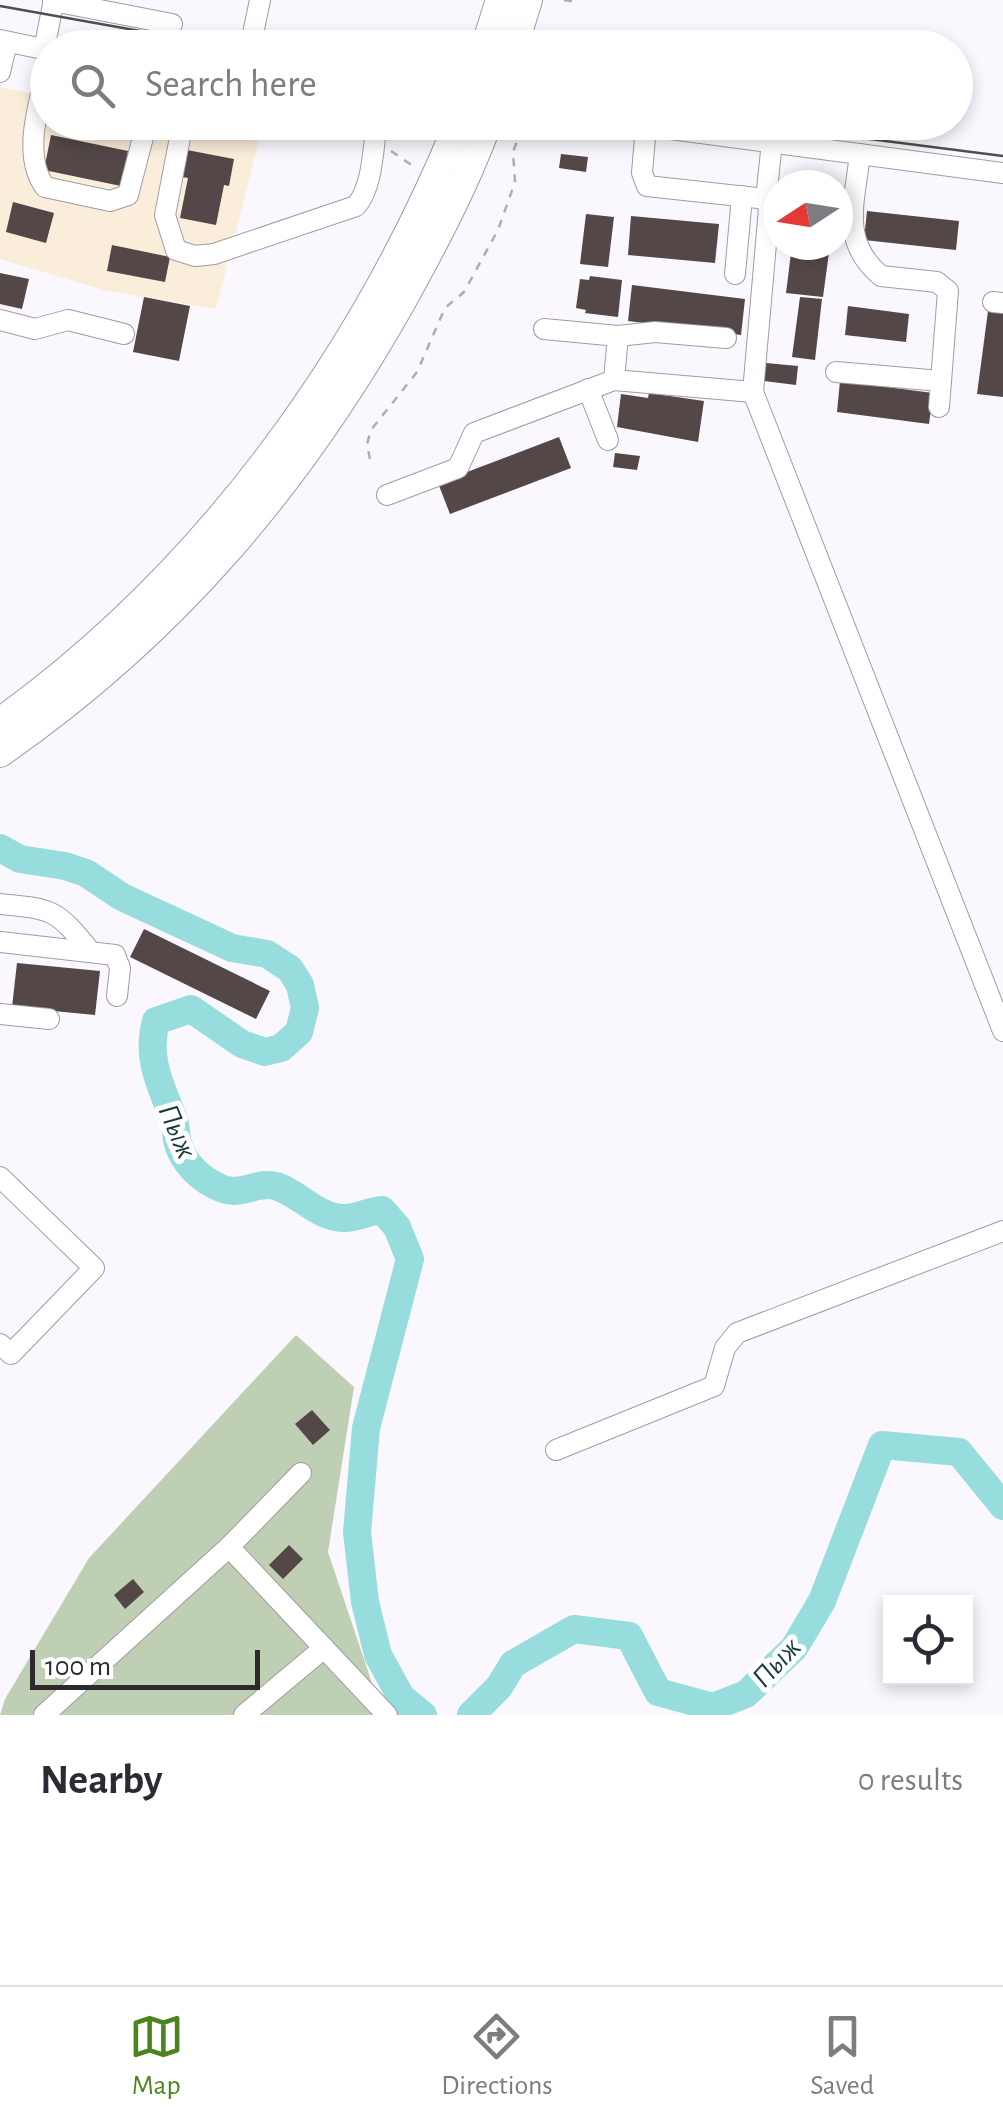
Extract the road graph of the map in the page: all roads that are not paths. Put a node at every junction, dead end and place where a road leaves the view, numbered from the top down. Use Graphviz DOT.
graph roads {
  1 [pos="260,0"];
  2 [pos="500,0"];
  3 [pos="528,0"];
  4 [pos="54,1"];
  5 [pos="76,3"];
  6 [pos="172,24"];
  7 [pos="50,30"];
  8 [pos="254,30"];
  9 [pos="491,30"];
  10 [pos="519,30"];
  11 [pos="4,41"];
  12 [pos="30,50"];
  13 [pos="0,71"];
  14 [pos="34,140"];
  15 [pos="142,140"];
  16 [pos="180,140"];
  17 [pos="375,140"];
  18 [pos="448,140"];
  19 [pos="481,140"];
  20 [pos="645,140"];
  21 [pos="756,140"];
  22 [pos="772,142"];
  23 [pos="860,154"];
  24 [pos="772,170"];
  25 [pos="1003,173"];
  26 [pos="742,196"];
  27 [pos="763,203"];
  28 [pos="766,260"];
  29 [pos="734,274"];
  30 [pos="0,320"];
  31 [pos="544,329"];
  32 [pos="124,334"];
  33 [pos="618,336"];
  34 [pos="726,338"];
  35 [pos="836,372"];
  36 [pos="614,380"];
  37 [pos="941,381"];
  38 [pos="588,390"];
  39 [pos="753,392"];
  40 [pos="939,407"];
  41 [pos="608,440"];
  42 [pos="387,495"];
  43 [pos="0,722"];
  44 [pos="0,754"];
  45 [pos="0,904"];
  46 [pos="0,942"];
  47 [pos="90,951"];
  48 [pos="117,996"];
  49 [pos="0,1014"];
  50 [pos="49,1019"];
  51 [pos="1003,1032"];
  52 [pos="0,1177"];
  53 [pos="1003,1231"];
  54 [pos="0,1344"];
  55 [pos="556,1450"];
  56 [pos="301,1473"];
  57 [pos="229,1548"];
  58 [pos="324,1648"];
  59 [pos="44,1715"];
  60 [pos="244,1715"];
  61 [pos="387,1715"];
  1 -- 8 [label="street"];
  2 -- 9 [label="highway"];
  3 -- 10 [label="highway"];
  4 -- 5 [label="street"];
  4 -- 7 [label="street"];
  5 -- 6 [label="street"];
  11 -- 12 [label="street"];
  11 -- 13 [label="street"];
  14 -- 15 [label="street"];
  16 -- 17 [label="street"];
  18 -- 43 [label="highway"];
  19 -- 44 [label="highway"];
  20 -- 26 [label="street"];
  21 -- 22 [label="street"];
  22 -- 23 [label="street"];
  22 -- 24 [label="street"];
  23 -- 25 [label="street"];
  23 -- 37 [label="street"];
  26 -- 27 [label="street"];
  26 -- 29 [label="street"];
  28 -- 39 [label="street"];
  30 -- 32 [label="street"];
  31 -- 33 [label="street"];
  33 -- 34 [label="street"];
  33 -- 36 [label="street"];
  35 -- 37 [label="street"];
  36 -- 38 [label="street"];
  36 -- 39 [label="street"];
  37 -- 40 [label="street"];
  38 -- 41 [label="street"];
  38 -- 42 [label="street"];
  39 -- 51 [label="street"];
  45 -- 47 [label="street"];
  46 -- 47 [label="street"];
  47 -- 48 [label="street"];
  49 -- 50 [label="street"];
  52 -- 54 [label="street"];
  53 -- 55 [label="street"];
  56 -- 57 [label="street"];
  57 -- 58 [label="street"];
  57 -- 59 [label="street"];
  58 -- 60 [label="street"];
  58 -- 61 [label="street"];
}
